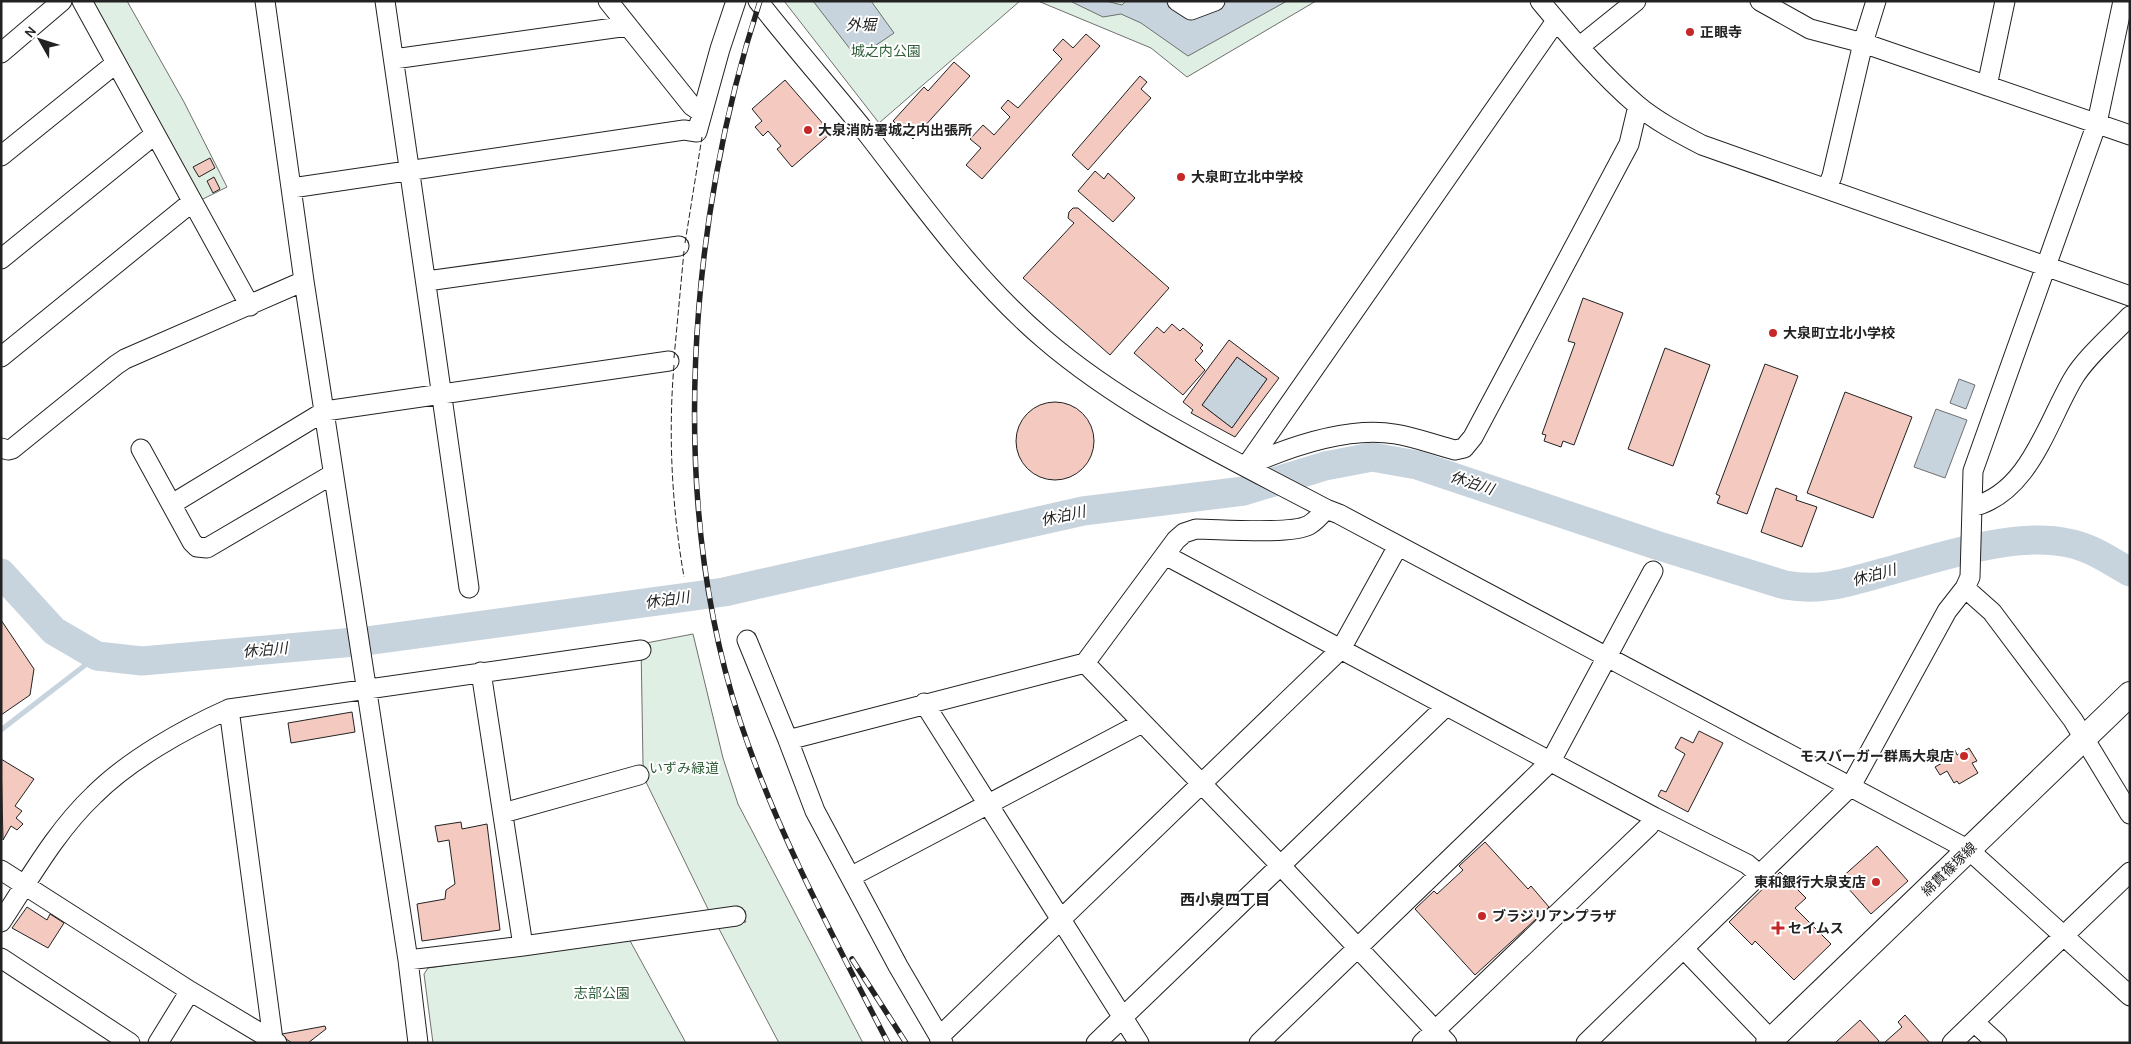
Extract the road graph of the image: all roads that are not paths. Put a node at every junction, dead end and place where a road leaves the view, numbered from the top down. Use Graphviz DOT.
graph roads {
  1 [pos="62,1"];
  2 [pos="82,1"];
  3 [pos="265,1"];
  4 [pos="385,1"];
  5 [pos="608,1"];
  6 [pos="736,1"];
  7 [pos="758,1"];
  8 [pos="1177,1"];
  9 [pos="1215,1"];
  10 [pos="1540,1"];
  11 [pos="1636,1"];
  12 [pos="1760,1"];
  13 [pos="1876,1"];
  14 [pos="2005,1"];
  15 [pos="2123,1"];
  16 [pos="1556,21"];
  17 [pos="628,26"];
  18 [pos="1863,43"];
  19 [pos="1579,47"];
  20 [pos="1,53"];
  21 [pos="394,59"];
  22 [pos="115,64"];
  23 [pos="1987,86"];
  24 [pos="1638,106"];
  25 [pos="702,113"];
  26 [pos="2097,123"];
  27 [pos="154,135"];
  28 [pos="2130,136"];
  29 [pos="1,156"];
  30 [pos="409,170"];
  31 [pos="292,188"];
  32 [pos="1827,188"];
  33 [pos="192,202"];
  34 [pos="679,246"];
  35 [pos="1,259"];
  36 [pos="2046,266"];
  37 [pos="304,281"];
  38 [pos="427,281"];
  39 [pos="2130,296"];
  40 [pos="250,306"];
  41 [pos="2130,316"];
  42 [pos="1,357"];
  43 [pos="669,361"];
  44 [pos="442,394"];
  45 [pos="325,411"];
  46 [pos="1,448"];
  47 [pos="141,449"];
  48 [pos="1254,469"];
  49 [pos="333,474"];
  50 [pos="172,504"];
  51 [pos="1972,507"];
  52 [pos="1326,509"];
  53 [pos="1398,546"];
  54 [pos="1166,555"];
  55 [pos="1653,571"];
  56 [pos="1968,583"];
  57 [pos="469,588"];
  58 [pos="747,640"];
  59 [pos="1341,649"];
  60 [pos="641,650"];
  61 [pos="1608,657"];
  62 [pos="1085,663"];
  63 [pos="481,672"];
  64 [pos="366,688"];
  65 [pos="2130,694"];
  66 [pos="924,703"];
  67 [pos="1444,705"];
  68 [pos="229,709"];
  69 [pos="1142,723"];
  70 [pos="2085,738"];
  71 [pos="788,740"];
  72 [pos="1551,761"];
  73 [pos="639,776"];
  74 [pos="1202,783"];
  75 [pos="1851,786"];
  76 [pos="988,804"];
  77 [pos="503,813"];
  78 [pos="2130,814"];
  79 [pos="1654,817"];
  80 [pos="1969,850"];
  81 [pos="1281,866"];
  82 [pos="1,870"];
  83 [pos="2130,872"];
  84 [pos="1760,875"];
  85 [pos="852,876"];
  86 [pos="25,885"];
  87 [pos="736,916"];
  88 [pos="1061,920"];
  89 [pos="1,922"];
  90 [pos="2064,935"];
  91 [pos="524,946"];
  92 [pos="1357,948"];
  93 [pos="1684,949"];
  94 [pos="1,958"];
  95 [pos="408,960"];
  96 [pos="190,992"];
  97 [pos="2130,996"];
  98 [pos="1122,1018"];
  99 [pos="1974,1022"];
  100 [pos="1435,1039"];
  101 [pos="941,1040"];
  102 [pos="275,1041"];
  103 [pos="1771,1042"];
  104 [pos="130,1043"];
  105 [pos="158,1043"];
  106 [pos="418,1043"];
  107 [pos="1096,1043"];
  108 [pos="1139,1043"];
  109 [pos="1259,1043"];
  110 [pos="1586,1043"];
  111 [pos="1952,1043"];
  112 [pos="1997,1043"];
  1 -- 20 [label="street"];
  2 -- 22 [label="street"];
  3 -- 31 [label="street"];
  4 -- 21 [label="street"];
  5 -- 17 [label="street"];
  6 -- 25 [label="street"];
  7 -- 48 [label="street"];
  8 -- 9 [label="street"];
  10 -- 16 [label="street"];
  11 -- 19 [label="street"];
  12 -- 18 [label="street"];
  13 -- 18 [label="street"];
  14 -- 23 [label="street"];
  15 -- 26 [label="street"];
  16 -- 19 [label="street"];
  16 -- 48 [label="street"];
  17 -- 21 [label="street"];
  17 -- 25 [label="street"];
  18 -- 23 [label="street"];
  18 -- 32 [label="street"];
  19 -- 24 [label="street"];
  21 -- 30 [label="street"];
  22 -- 27 [label="street"];
  22 -- 29 [label="street"];
  23 -- 26 [label="street"];
  24 -- 32 [label="street"];
  24 -- 48 [label="street"];
  25 -- 30 [label="street"];
  26 -- 28 [label="street"];
  26 -- 36 [label="street"];
  27 -- 33 [label="street"];
  27 -- 35 [label="street"];
  30 -- 31 [label="street"];
  30 -- 38 [label="street"];
  31 -- 37 [label="street"];
  32 -- 36 [label="street"];
  33 -- 40 [label="street"];
  33 -- 42 [label="street"];
  34 -- 38 [label="street"];
  36 -- 39 [label="street"];
  36 -- 51 [label="street"];
  37 -- 40 [label="street"];
  37 -- 45 [label="street"];
  38 -- 44 [label="street"];
  40 -- 46 [label="street"];
  41 -- 51 [label="street"];
  43 -- 44 [label="street"];
  44 -- 45 [label="street"];
  44 -- 57 [label="street"];
  45 -- 49 [label="street"];
  45 -- 50 [label="street"];
  47 -- 50 [label="street"];
  48 -- 52 [label="street"];
  49 -- 50 [label="street"];
  49 -- 64 [label="street"];
  51 -- 56 [label="street"];
  52 -- 53 [label="street"];
  52 -- 54 [label="street"];
  53 -- 59 [label="street"];
  53 -- 61 [label="street"];
  54 -- 59 [label="street"];
  54 -- 62 [label="street"];
  55 -- 61 [label="street"];
  56 -- 70 [label="street"];
  56 -- 75 [label="street"];
  58 -- 71 [label="street"];
  59 -- 67 [label="street"];
  59 -- 74 [label="street"];
  60 -- 63 [label="street"];
  61 -- 72 [label="street"];
  61 -- 75 [label="street"];
  62 -- 66 [label="street"];
  62 -- 69 [label="street"];
  63 -- 64 [label="street"];
  63 -- 77 [label="street"];
  64 -- 68 [label="street"];
  64 -- 95 [label="street"];
  65 -- 70 [label="main road, 綿貫篠塚線"];
  66 -- 71 [label="street"];
  66 -- 76 [label="street"];
  67 -- 72 [label="street"];
  67 -- 81 [label="street"];
  68 -- 86 [label="street"];
  68 -- 102 [label="street"];
  69 -- 74 [label="street"];
  69 -- 76 [label="street"];
  70 -- 78 [label="street"];
  70 -- 80 [label="main road, 綿貫篠塚線"];
  71 -- 85 [label="street"];
  72 -- 79 [label="street"];
  72 -- 92 [label="street"];
  73 -- 77 [label="street"];
  74 -- 81 [label="street"];
  74 -- 88 [label="street"];
  75 -- 80 [label="street"];
  75 -- 84 [label="street"];
  76 -- 85 [label="street"];
  76 -- 88 [label="street"];
  77 -- 91 [label="street"];
  79 -- 84 [label="street"];
  79 -- 100 [label="street"];
  80 -- 90 [label="street"];
  80 -- 103 [label="main road, 綿貫篠塚線"];
  81 -- 92 [label="street"];
  81 -- 98 [label="street"];
  82 -- 86 [label="street"];
  83 -- 90 [label="street"];
  84 -- 93 [label="street"];
  85 -- 101 [label="street"];
  86 -- 89 [label="street"];
  86 -- 96 [label="street"];
  87 -- 91 [label="street"];
  88 -- 98 [label="street"];
  88 -- 101 [label="street"];
  90 -- 97 [label="street"];
  90 -- 99 [label="street"];
  91 -- 95 [label="street"];
  92 -- 100 [label="street"];
  92 -- 109 [label="street"];
  93 -- 103 [label="street"];
  93 -- 110 [label="street"];
  94 -- 104 [label="street"];
  95 -- 106 [label="street"];
  96 -- 102 [label="street"];
  96 -- 105 [label="street"];
  98 -- 107 [label="street"];
  98 -- 108 [label="street"];
  99 -- 111 [label="street"];
  99 -- 112 [label="street"];
}
